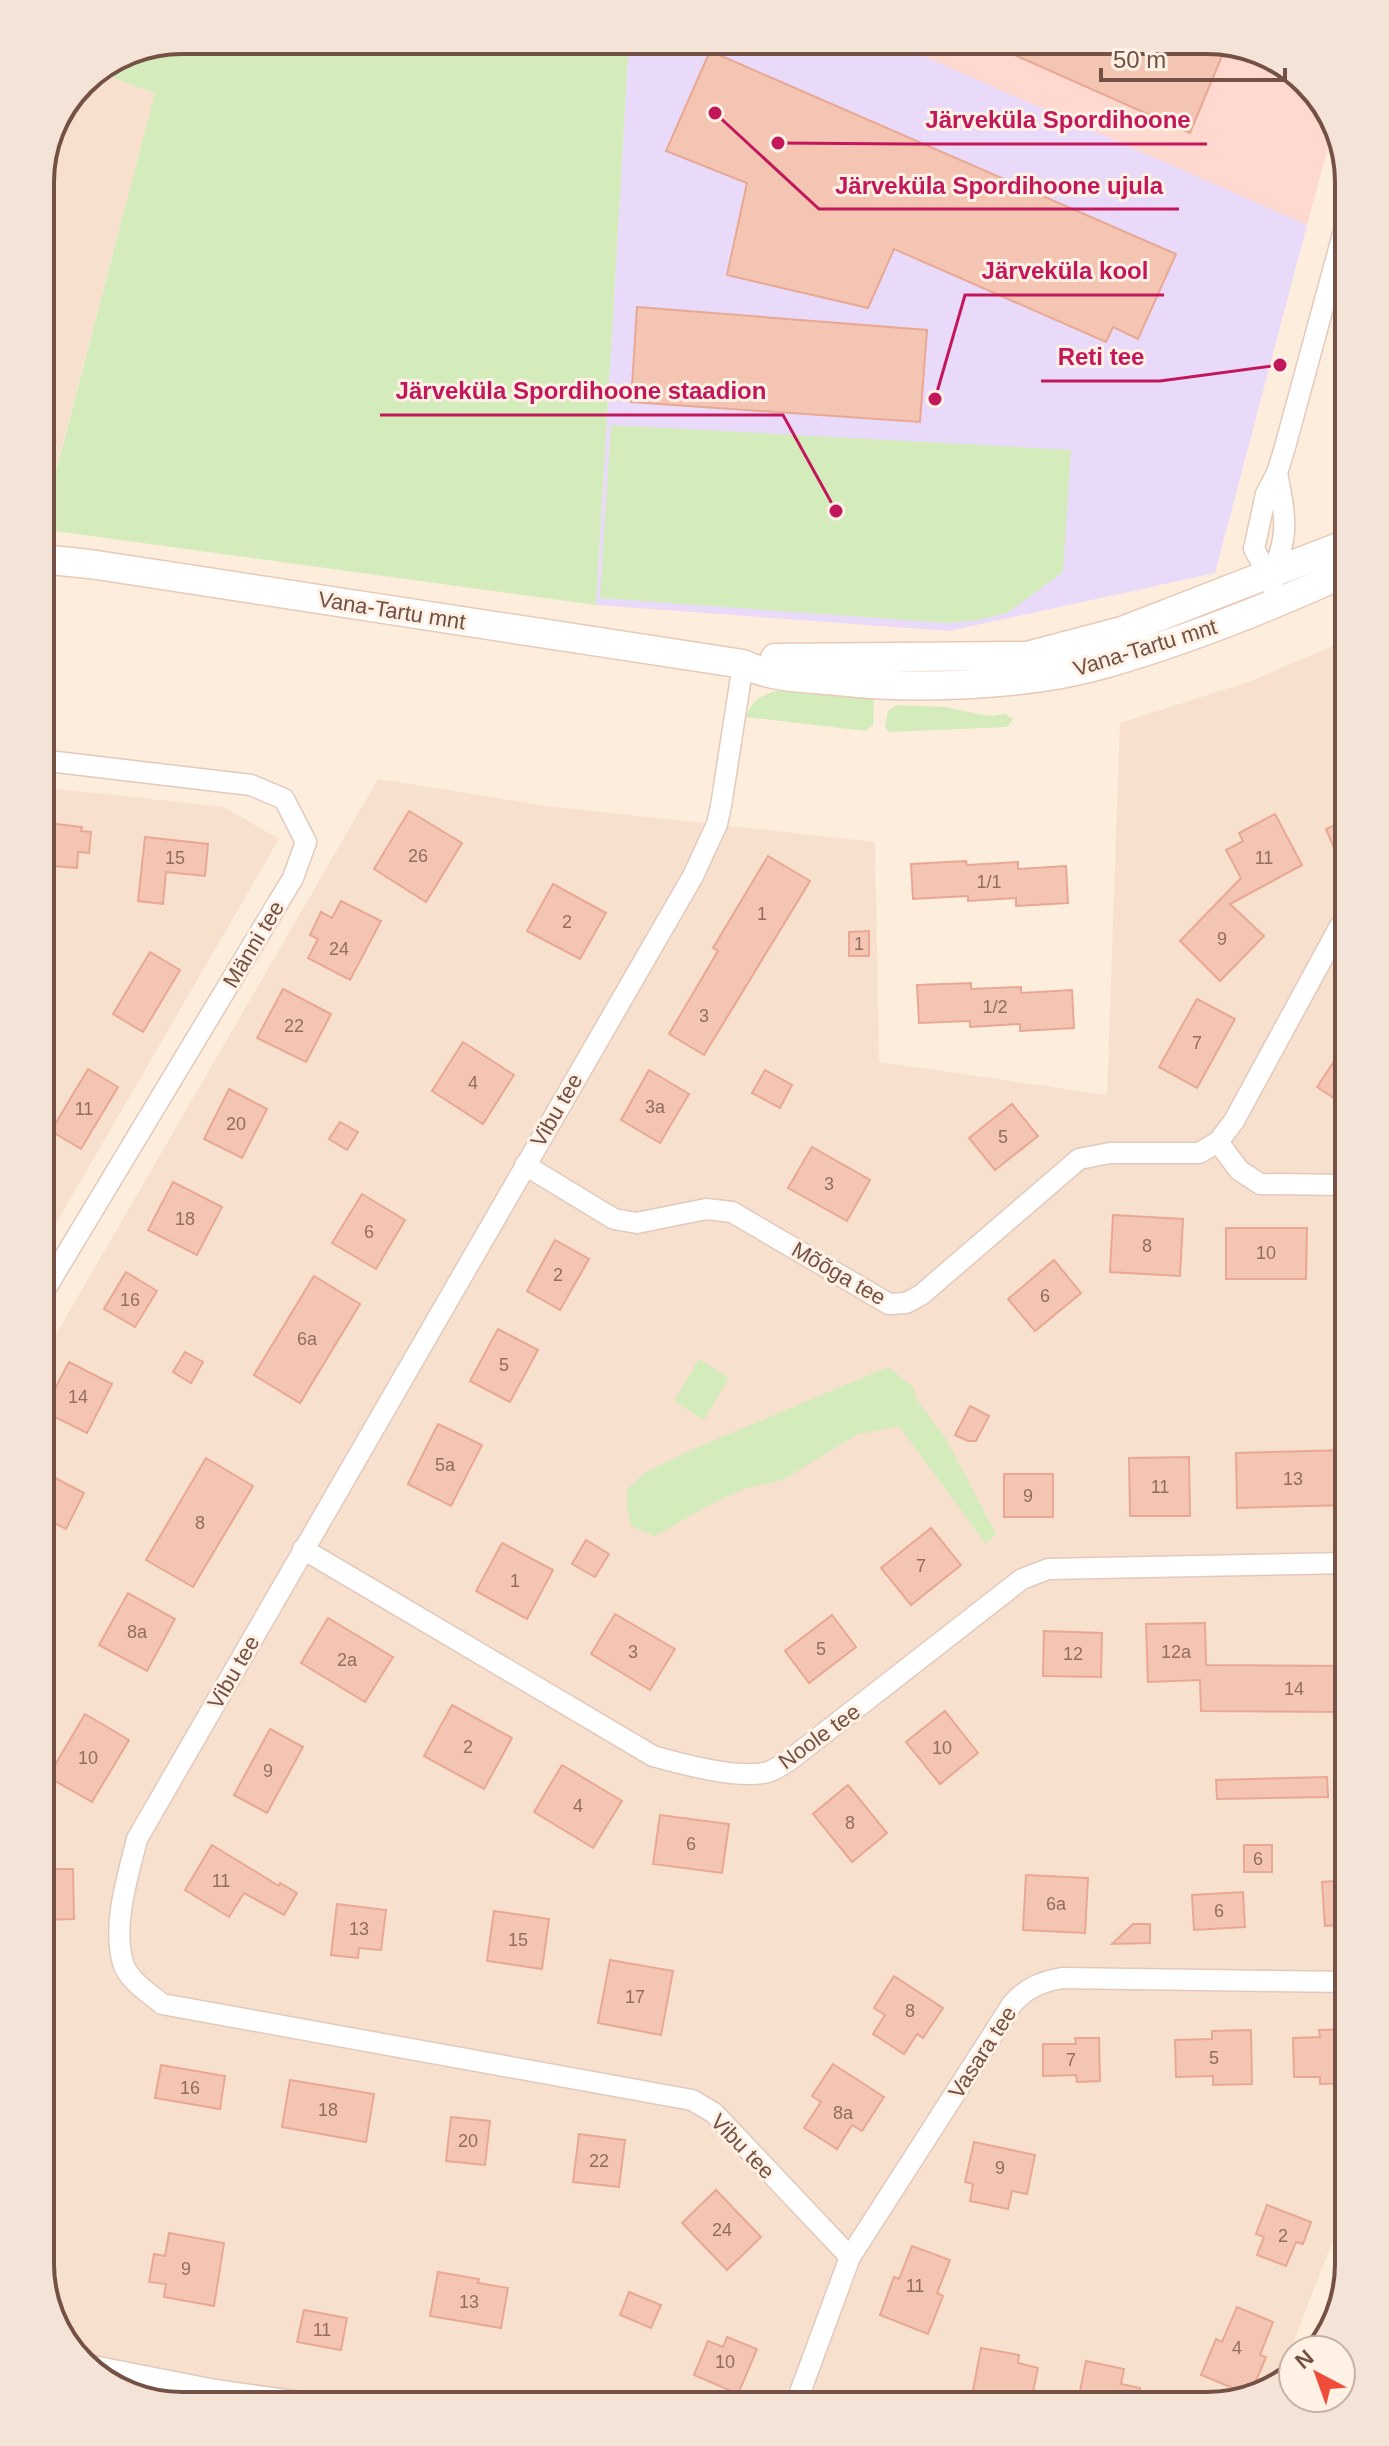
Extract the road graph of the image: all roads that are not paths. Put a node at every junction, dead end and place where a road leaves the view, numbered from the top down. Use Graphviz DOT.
graph roads {
  1 [pos="1335,263"];
  2 [pos="1335,549"];
  3 [pos="54,560"];
  4 [pos="1269,576"];
  5 [pos="1335,577"];
  6 [pos="1278,603"];
  7 [pos="743,664"];
  8 [pos="54,762"];
  9 [pos="1335,935"];
  10 [pos="1218,1142"];
  11 [pos="525,1165"];
  12 [pos="1335,1185"];
  13 [pos="54,1275"];
  14 [pos="303,1549"];
  15 [pos="1335,1563"];
  16 [pos="1335,1982"];
  17 [pos="850,2257"];
  18 [pos="110,2369"];
  19 [pos="215,2390"];
  20 [pos="217,2392"];
  21 [pos="229,2392"];
  22 [pos="800,2392"];
  1 -- 4 [label="street"];
  2 -- 4 [label="street, Vana-Tartu mnt"];
  3 -- 7 [label="street, Vana-Tartu mnt"];
  4 -- 6 [label="street"];
  4 -- 7 [label="street, Vana-Tartu mnt"];
  5 -- 6 [label="street, Vana-Tartu mnt"];
  6 -- 7 [label="street, Vana-Tartu mnt"];
  7 -- 11 [label="street, Vibu tee"];
  8 -- 13 [label="street, Männi tee"];
  9 -- 10 [label="street"];
  10 -- 11 [label="street, Mõõga tee"];
  10 -- 12 [label="street"];
  11 -- 14 [label="street, Vibu tee"];
  14 -- 15 [label="street, Noole tee"];
  14 -- 17 [label="street, Vibu tee"];
  16 -- 17 [label="street, Vasara tee"];
  17 -- 22 [label="street, Vasara tee"];
  18 -- 19 [label="street"];
  19 -- 20 [label="street"];
  19 -- 21 [label="street"];
}
